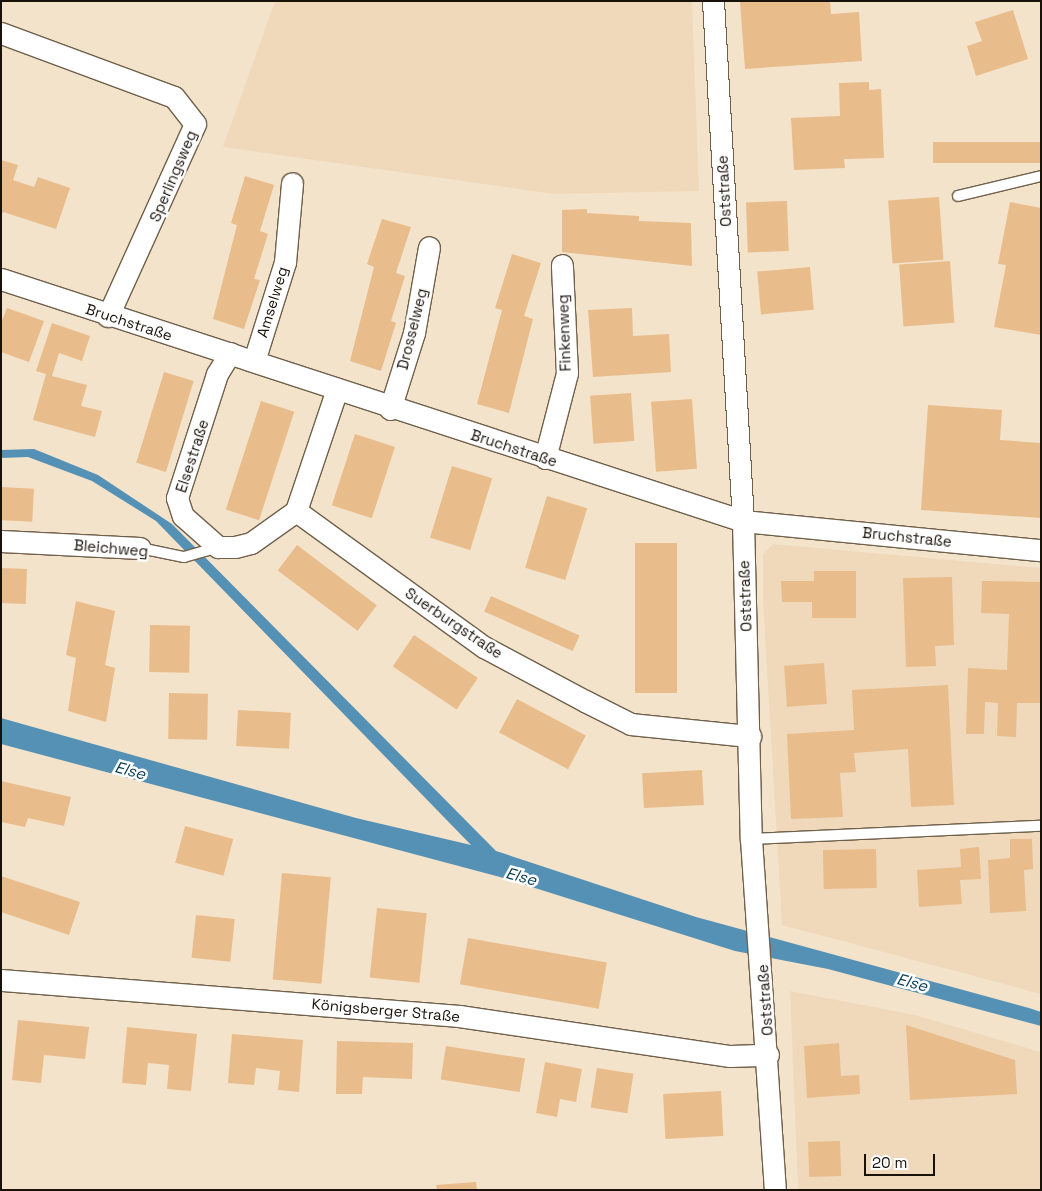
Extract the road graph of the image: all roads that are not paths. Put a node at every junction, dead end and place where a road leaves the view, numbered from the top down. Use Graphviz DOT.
graph roads {
  1 [pos="713,1"];
  2 [pos="1,33"];
  3 [pos="1041,176"];
  4 [pos="292,183"];
  5 [pos="958,196"];
  6 [pos="429,247"];
  7 [pos="562,265"];
  8 [pos="1,279"];
  9 [pos="108,316"];
  10 [pos="230,353"];
  11 [pos="254,361"];
  12 [pos="337,389"];
  13 [pos="390,409"];
  14 [pos="544,458"];
  15 [pos="296,511"];
  16 [pos="743,520"];
  17 [pos="1,541"];
  18 [pos="140,548"];
  19 [pos="213,550"];
  20 [pos="1041,550"];
  21 [pos="750,736"];
  22 [pos="1041,826"];
  23 [pos="751,839"];
  24 [pos="1,980"];
  25 [pos="768,1055"];
  26 [pos="775,1190"];
  1 -- 16 [label="street, Oststraße"];
  2 -- 9 [label="street, Sperlingsweg"];
  3 -- 5 [label="lane"];
  4 -- 11 [label="street, Amselweg"];
  6 -- 13 [label="street, Drosselweg"];
  7 -- 14 [label="street, Finkenweg"];
  8 -- 9 [label="street, Bruchstraße"];
  9 -- 10 [label="street, Bruchstraße"];
  10 -- 11 [label="street, Bruchstraße"];
  10 -- 19 [label="street, Elsestraße"];
  11 -- 12 [label="street, Bruchstraße"];
  12 -- 13 [label="street, Bruchstraße"];
  12 -- 15 [label="street"];
  13 -- 14 [label="street, Bruchstraße"];
  14 -- 16 [label="street, Bruchstraße"];
  15 -- 19 [label="street"];
  15 -- 21 [label="street, Suerburgstraße"];
  16 -- 20 [label="street, Bruchstraße"];
  16 -- 21 [label="street, Oststraße"];
  17 -- 18 [label="street, Bleichweg"];
  18 -- 19 [label="lane, Bleichweg"];
  21 -- 23 [label="street, Oststraße"];
  22 -- 23 [label="lane"];
  23 -- 25 [label="street, Oststraße"];
  24 -- 25 [label="street, Königsberger Straße"];
  25 -- 26 [label="street, Oststraße"];
}
